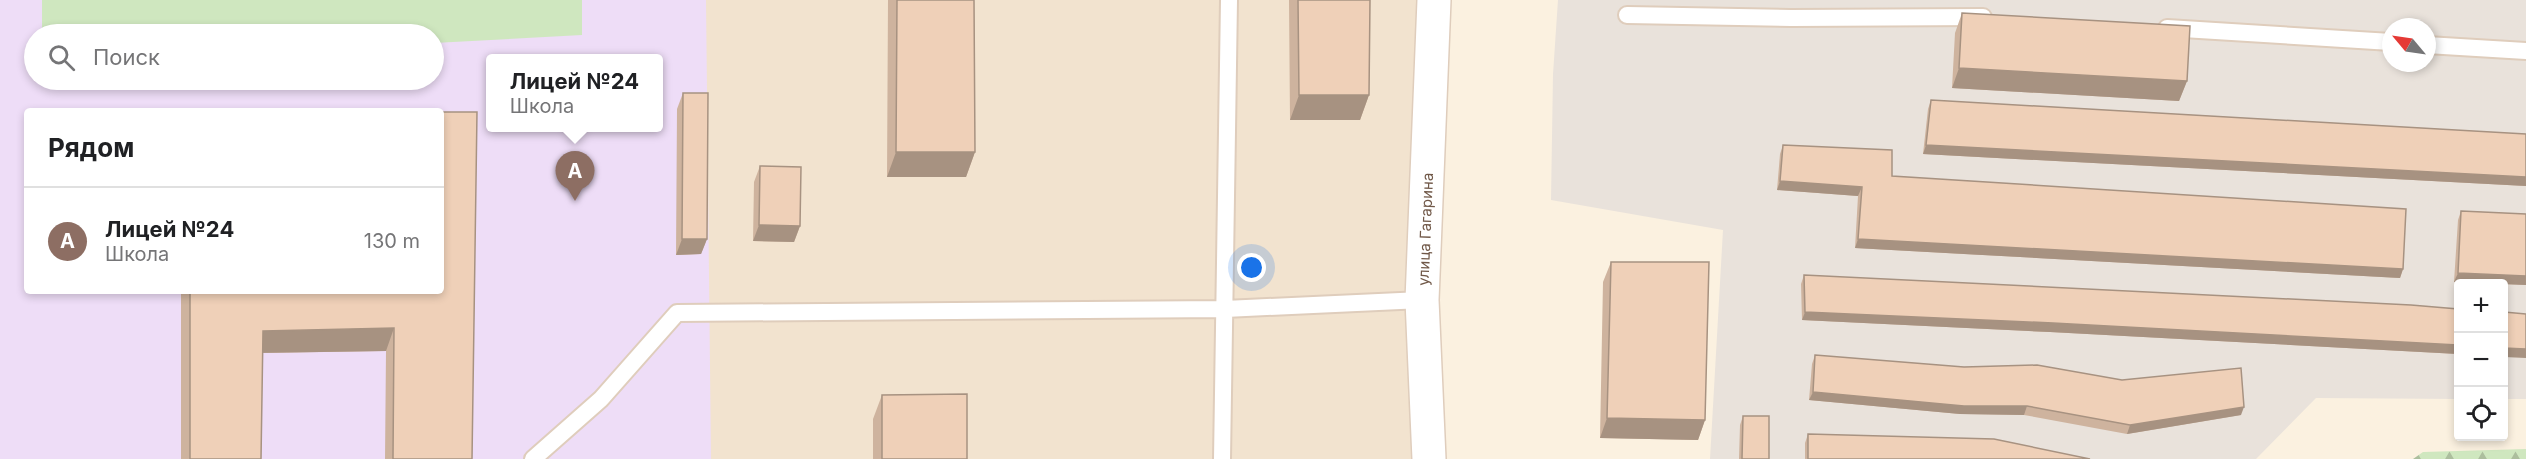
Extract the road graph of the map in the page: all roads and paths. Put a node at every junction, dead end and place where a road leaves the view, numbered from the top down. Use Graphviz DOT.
graph roads {
  1 [pos="1229,0"];
  2 [pos="1434,0"];
  3 [pos="1627,15"];
  4 [pos="1998,17"];
  5 [pos="2153,27"];
  6 [pos="2382,41"];
  7 [pos="2436,46"];
  8 [pos="2526,51"];
  9 [pos="1422,300"];
  10 [pos="1225,309"];
  11 [pos="533,459"];
  12 [pos="1222,459"];
  13 [pos="1429,459"];
  1 -- 10 [label="lane"];
  2 -- 9 [label="street, улица Гагарина"];
  3 -- 4 [label="lane"];
  5 -- 6 [label="lane"];
  7 -- 8 [label="lane"];
  9 -- 10 [label="lane"];
  9 -- 13 [label="street, улица Гагарина"];
  10 -- 11 [label="lane"];
  10 -- 12 [label="lane"];
}
